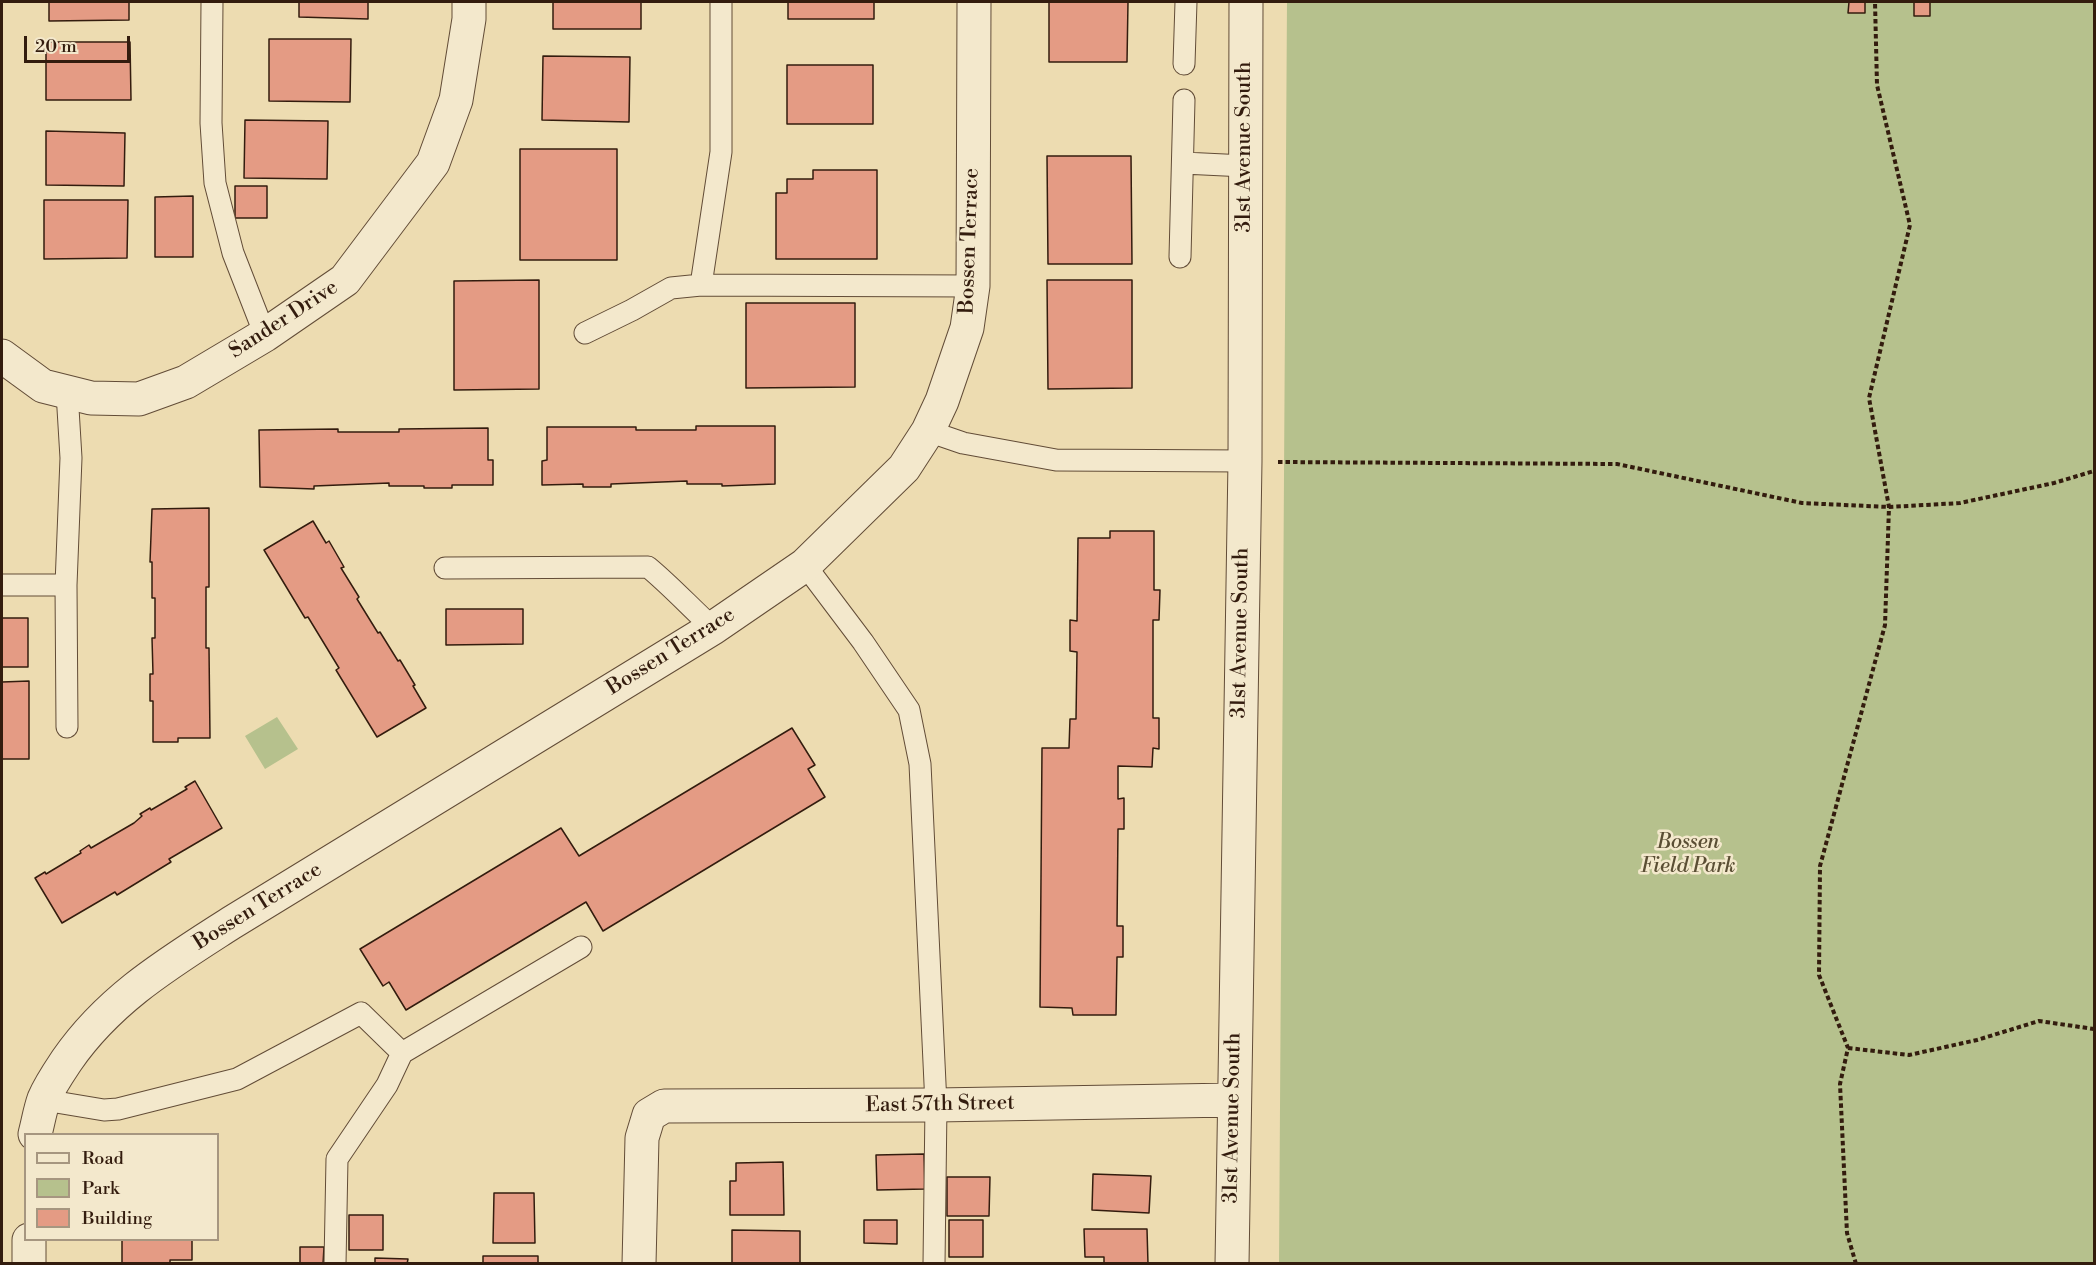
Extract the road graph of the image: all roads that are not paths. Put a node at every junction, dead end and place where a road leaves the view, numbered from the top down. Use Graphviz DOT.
graph roads {
  1 [pos="212,2"];
  2 [pos="469,2"];
  3 [pos="721,2"];
  4 [pos="974,2"];
  5 [pos="1186,2"];
  6 [pos="1246,2"];
  7 [pos="1184,64"];
  8 [pos="1184,100"];
  9 [pos="1183,163"];
  10 [pos="1245,166"];
  11 [pos="1180,257"];
  12 [pos="700,285"];
  13 [pos="973,286"];
  14 [pos="585,333"];
  15 [pos="265,335"];
  16 [pos="2,356"];
  17 [pos="68,392"];
  18 [pos="928,431"];
  19 [pos="1245,461"];
  20 [pos="805,565"];
  21 [pos="445,568"];
  22 [pos="2,585"];
  23 [pos="66,585"];
  24 [pos="713,628"];
  25 [pos="68,727"];
  26 [pos="581,947"];
  27 [pos="402,1053"];
  28 [pos="44,1100"];
  29 [pos="1233,1100"];
  30 [pos="936,1105"];
  31 [pos="35,1133"];
  32 [pos="29,1241"];
  33 [pos="29,1263"];
  34 [pos="335,1263"];
  35 [pos="639,1263"];
  36 [pos="934,1263"];
  37 [pos="1232,1263"];
  1 -- 15 [label="lane"];
  2 -- 15 [label="street, Sander Drive"];
  3 -- 12 [label="lane"];
  4 -- 13 [label="street, Bossen Terrace"];
  5 -- 7 [label="lane"];
  6 -- 10 [label="street, 31st Avenue South"];
  8 -- 9 [label="lane"];
  9 -- 10 [label="lane"];
  9 -- 11 [label="lane"];
  10 -- 19 [label="street, 31st Avenue South"];
  12 -- 13 [label="lane"];
  12 -- 14 [label="lane"];
  13 -- 18 [label="street, Bossen Terrace"];
  15 -- 17 [label="street, Sander Drive"];
  16 -- 17 [label="street, Sander Drive"];
  17 -- 23 [label="lane"];
  18 -- 19 [label="lane"];
  18 -- 20 [label="street, Bossen Terrace"];
  19 -- 29 [label="street, 31st Avenue South"];
  20 -- 24 [label="street, Bossen Terrace"];
  20 -- 30 [label="lane"];
  21 -- 24 [label="lane"];
  22 -- 23 [label="lane"];
  23 -- 25 [label="lane"];
  24 -- 28 [label="street, Bossen Terrace"];
  26 -- 27 [label="lane"];
  27 -- 28 [label="lane"];
  27 -- 34 [label="lane"];
  28 -- 31 [label="street, Bossen Terrace"];
  29 -- 30 [label="street, East 57th Street"];
  29 -- 37 [label="street, 31st Avenue South"];
  30 -- 35 [label="street, East 57th Street"];
  30 -- 36 [label="lane"];
  32 -- 33 [label="street"];
}
